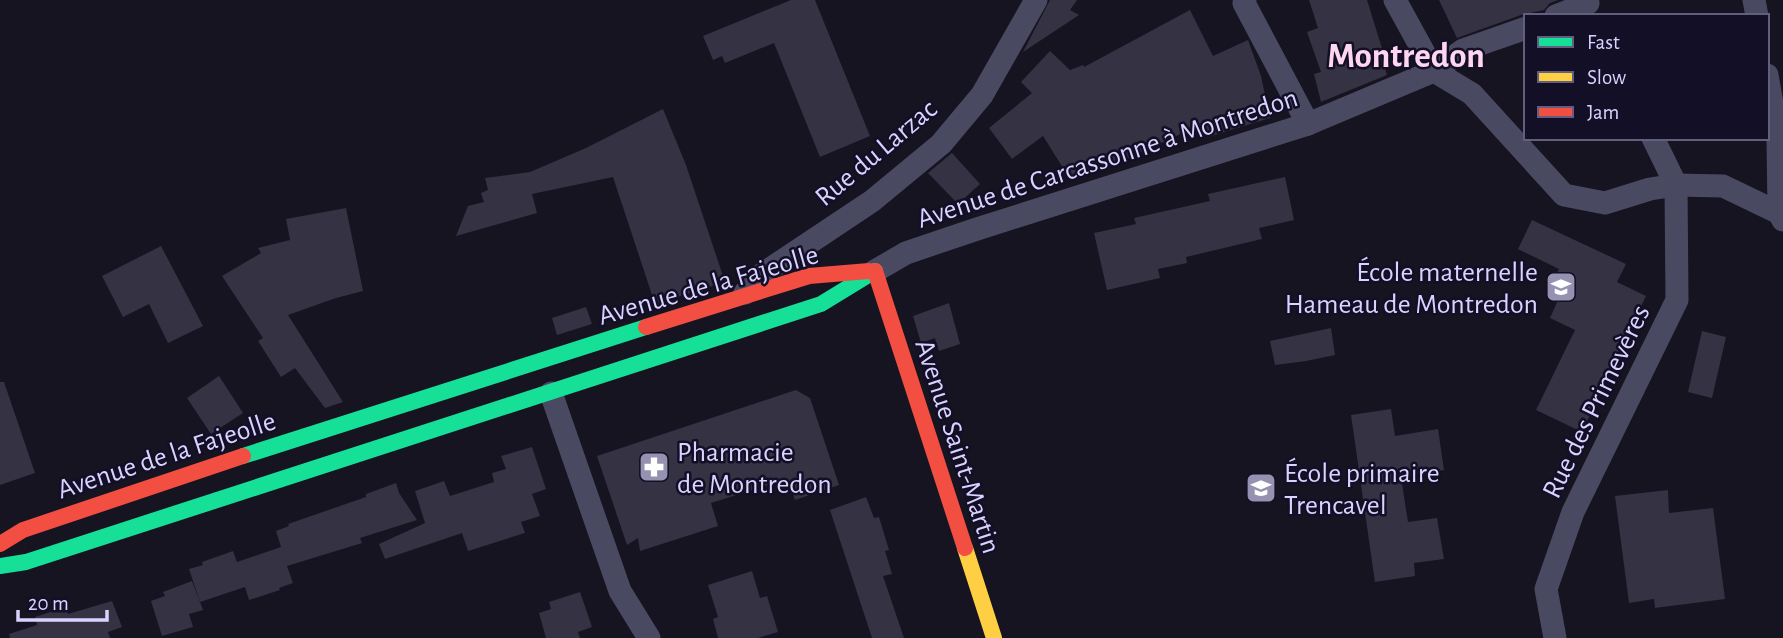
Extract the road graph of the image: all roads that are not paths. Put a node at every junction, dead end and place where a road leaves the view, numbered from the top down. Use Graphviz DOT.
graph roads {
  1 [pos="1036,0"];
  2 [pos="1245,0"];
  3 [pos="1395,0"];
  4 [pos="1590,6"];
  5 [pos="1563,14"];
  6 [pos="1524,29"];
  7 [pos="1434,71"];
  8 [pos="1769,86"];
  9 [pos="1308,124"];
  10 [pos="1654,140"];
  11 [pos="1676,185"];
  12 [pos="1781,217"];
  13 [pos="874,271"];
  14 [pos="742,297"];
  15 [pos="751,327"];
  16 [pos="551,393"];
  17 [pos="0,544"];
  18 [pos="0,566"];
  19 [pos="649,638"];
  20 [pos="994,638"];
  21 [pos="1555,638"];
  1 -- 14 [label="street, Rue du Larzac"];
  2 -- 9 [label="street"];
  3 -- 7 [label="street"];
  4 -- 5 [label="street"];
  6 -- 7 [label="street, Avenue de Carcassonne à Montredon"];
  7 -- 9 [label="street, Avenue de Carcassonne à Montredon"];
  7 -- 11 [label="street"];
  8 -- 12 [label="street"];
  9 -- 13 [label="street, Avenue de Carcassonne à Montredon"];
  10 -- 11 [label="street"];
  11 -- 12 [label="street"];
  11 -- 21 [label="street, Rue des Primevères"];
  13 -- 14 [label="street, Avenue de la Fajeolle"];
  13 -- 15 [label="street, Avenue de la Fajeolle"];
  13 -- 20 [label="street, Avenue Saint-Martin"];
  14 -- 15 [label="street"];
  14 -- 17 [label="street, Avenue de la Fajeolle"];
  15 -- 16 [label="street, Avenue de la Fajeolle"];
  16 -- 18 [label="street, Avenue de la Fajeolle"];
  16 -- 19 [label="street"];
}
